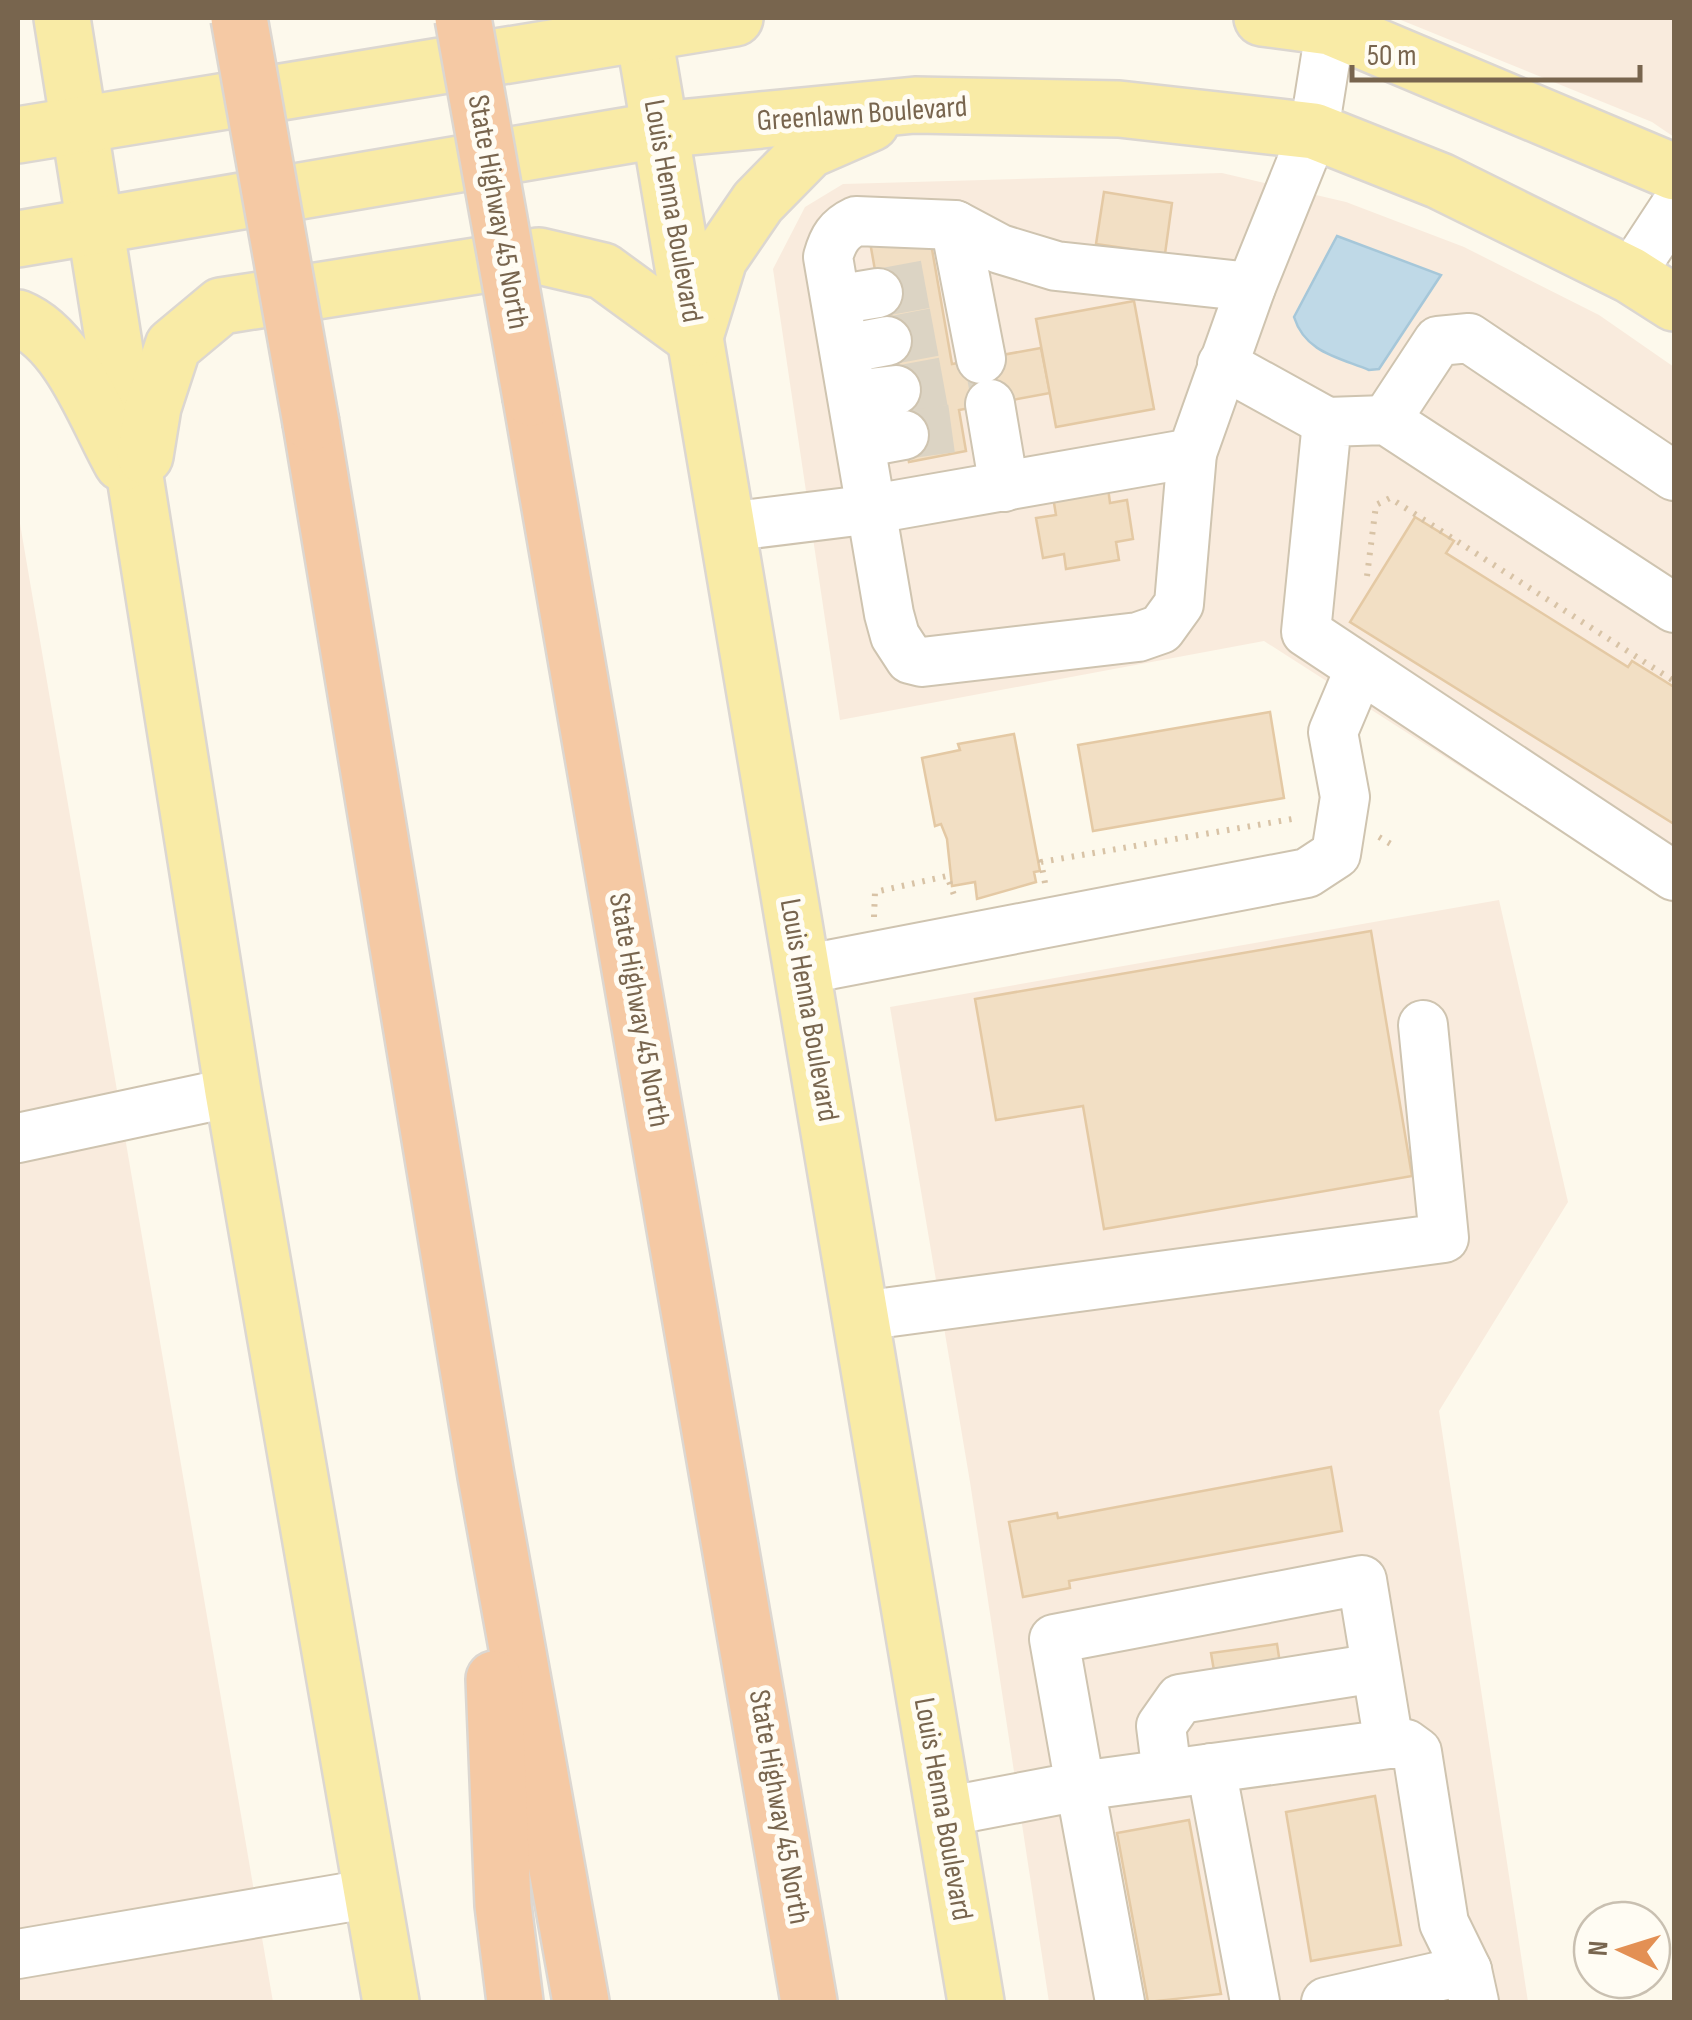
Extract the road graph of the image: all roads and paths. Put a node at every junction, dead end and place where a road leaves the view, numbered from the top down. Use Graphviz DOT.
graph roads {
  1 [pos="62,18"];
  2 [pos="239,18"];
  3 [pos="463,18"];
  4 [pos="736,18"];
  5 [pos="1262,18"];
  6 [pos="1332,22"];
  7 [pos="642,25"];
  8 [pos="915,105"];
  9 [pos="81,122"];
  10 [pos="659,130"];
  11 [pos="1314,131"];
  12 [pos="18,135"];
  13 [pos="1674,172"];
  14 [pos="1674,208"];
  15 [pos="98,223"];
  16 [pos="955,225"];
  17 [pos="18,239"];
  18 [pos="1250,287"];
  19 [pos="1652,289"];
  20 [pos="18,318"];
  21 [pos="694,338"];
  22 [pos="1222,364"];
  23 [pos="1386,420"];
  24 [pos="1327,422"];
  25 [pos="1192,454"];
  26 [pos="1674,476"];
  27 [pos="1004,486"];
  28 [pos="138,493"];
  29 [pos="873,509"];
  30 [pos="727,527"];
  31 [pos="1367,576"];
  32 [pos="1674,608"];
  33 [pos="1360,668"];
  34 [pos="1674,681"];
  35 [pos="1318,814"];
  36 [pos="1674,876"];
  37 [pos="966,894"];
  38 [pos="1048,896"];
  39 [pos="864,924"];
  40 [pos="802,970"];
  41 [pos="1423,1024"];
  42 [pos="232,1092"];
  43 [pos="18,1138"];
  44 [pos="861,1316"];
  45 [pos="486,1476"];
  46 [pos="1376,1668"];
  47 [pos="1388,1744"];
  48 [pos="1189,1771"];
  49 [pos="1080,1786"];
  50 [pos="944,1812"];
  51 [pos="373,1893"];
  52 [pos="802,1943"];
  53 [pos="18,1954"];
  54 [pos="1471,1986"];
  55 [pos="391,2002"];
  56 [pos="515,2002"];
  57 [pos="582,2002"];
  58 [pos="809,2002"];
  59 [pos="817,2002"];
  60 [pos="976,2002"];
  61 [pos="1120,2002"];
  62 [pos="1255,2002"];
  63 [pos="1326,2002"];
  1 -- 9 [label="main road"];
  2 -- 45 [label="highway, bridge"];
  3 -- 52 [label="highway, State Highway 45 North, bridge"];
  4 -- 7 [label="main road"];
  5 -- 6 [label="main road"];
  6 -- 11 [label="lane"];
  6 -- 13 [label="main road"];
  7 -- 9 [label="main road"];
  7 -- 10 [label="main road, Louis Henna Boulevard"];
  8 -- 10 [label="main road, Greenlawn Boulevard"];
  8 -- 11 [label="main road, Greenlawn Boulevard"];
  8 -- 21 [label="main road"];
  9 -- 12 [label="main road"];
  9 -- 15 [label="main road"];
  10 -- 15 [label="main road, Greenlawn Boulevard"];
  10 -- 21 [label="main road, Louis Henna Boulevard"];
  11 -- 18 [label="lane"];
  11 -- 19 [label="main road, Greenlawn Boulevard"];
  14 -- 19 [label="lane"];
  15 -- 17 [label="main road, Greenlawn Boulevard"];
  15 -- 28 [label="main road"];
  16 -- 18 [label="lane"];
  16 -- 27 [label="lane"];
  16 -- 29 [label="lane"];
  18 -- 22 [label="lane"];
  20 -- 28 [label="main road"];
  21 -- 28 [label="main road"];
  21 -- 30 [label="main road, Louis Henna Boulevard"];
  22 -- 24 [label="lane"];
  22 -- 25 [label="lane"];
  23 -- 24 [label="lane"];
  23 -- 26 [label="lane"];
  23 -- 32 [label="lane"];
  24 -- 33 [label="lane"];
  25 -- 27 [label="lane"];
  25 -- 29 [label="lane"];
  27 -- 29 [label="lane"];
  28 -- 42 [label="main road"];
  29 -- 30 [label="lane"];
  30 -- 40 [label="main road, Louis Henna Boulevard"];
  31 -- 34 [label="path"];
  33 -- 36 [label="lane"];
  33 -- 40 [label="lane"];
  35 -- 38 [label="path"];
  37 -- 39 [label="path"];
  40 -- 44 [label="main road, Louis Henna Boulevard"];
  41 -- 44 [label="lane"];
  42 -- 43 [label="lane"];
  42 -- 51 [label="main road"];
  44 -- 50 [label="main road, Louis Henna Boulevard"];
  45 -- 56 [label="highway"];
  45 -- 57 [label="highway"];
  46 -- 47 [label="lane"];
  46 -- 48 [label="lane"];
  46 -- 49 [label="lane"];
  47 -- 48 [label="lane"];
  47 -- 54 [label="lane"];
  48 -- 49 [label="lane"];
  48 -- 62 [label="lane"];
  49 -- 50 [label="lane"];
  49 -- 61 [label="lane"];
  50 -- 60 [label="main road, Louis Henna Boulevard"];
  51 -- 53 [label="lane"];
  51 -- 55 [label="main road"];
  52 -- 58 [label="highway, State Highway 45 North"];
  52 -- 59 [label="highway"];
  54 -- 63 [label="lane"];
}
